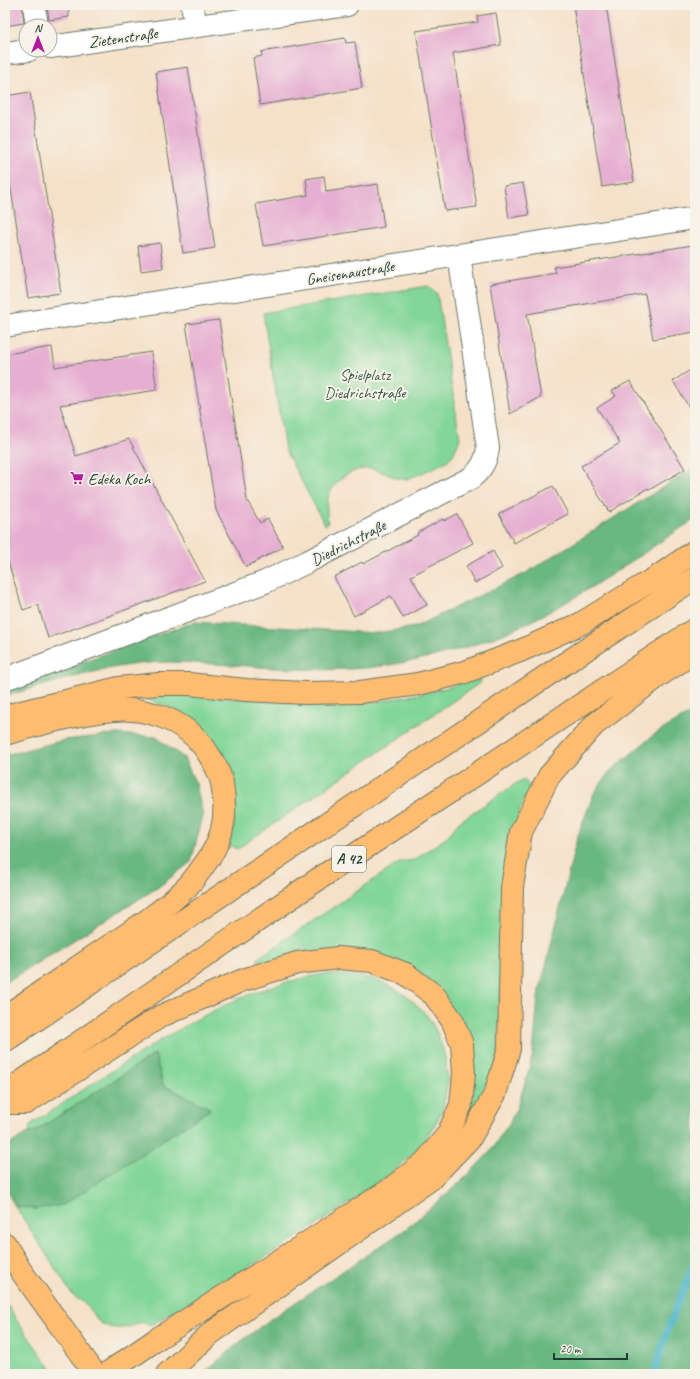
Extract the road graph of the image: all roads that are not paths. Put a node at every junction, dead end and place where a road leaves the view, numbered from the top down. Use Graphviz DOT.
graph roads {
  1 [pos="34,5"];
  2 [pos="192,5"];
  3 [pos="334,6"];
  4 [pos="36,18"];
  5 [pos="196,26"];
  6 [pos="58,46"];
  7 [pos="18,51"];
  8 [pos="5,53"];
  9 [pos="695,218"];
  10 [pos="459,255"];
  11 [pos="5,326"];
  12 [pos="695,551"];
  13 [pos="695,578"];
  14 [pos="695,629"];
  15 [pos="695,652"];
  16 [pos="5,679"];
  17 [pos="5,716"];
  18 [pos="5,734"];
  19 [pos="5,1020"];
  20 [pos="5,1042"];
  21 [pos="5,1093"];
  22 [pos="5,1103"];
  23 [pos="5,1244"];
  24 [pos="95,1374"];
  25 [pos="106,1374"];
  26 [pos="167,1374"];
  1 -- 4 [label="street"];
  2 -- 5 [label="street"];
  3 -- 5 [label="street, Zietenstraße"];
  5 -- 6 [label="street, Zietenstraße"];
  7 -- 8 [label="street"];
  9 -- 10 [label="street, Gneisenaustraße"];
  10 -- 11 [label="street, Gneisenaustraße"];
  10 -- 16 [label="street, Diedrichstraße"];
  12 -- 17 [label="main road"];
  13 -- 20 [label="main road, A 42"];
  14 -- 21 [label="main road, A 42"];
  15 -- 26 [label="main road"];
  18 -- 19 [label="main road"];
  22 -- 25 [label="main road"];
  23 -- 24 [label="main road"];
}
